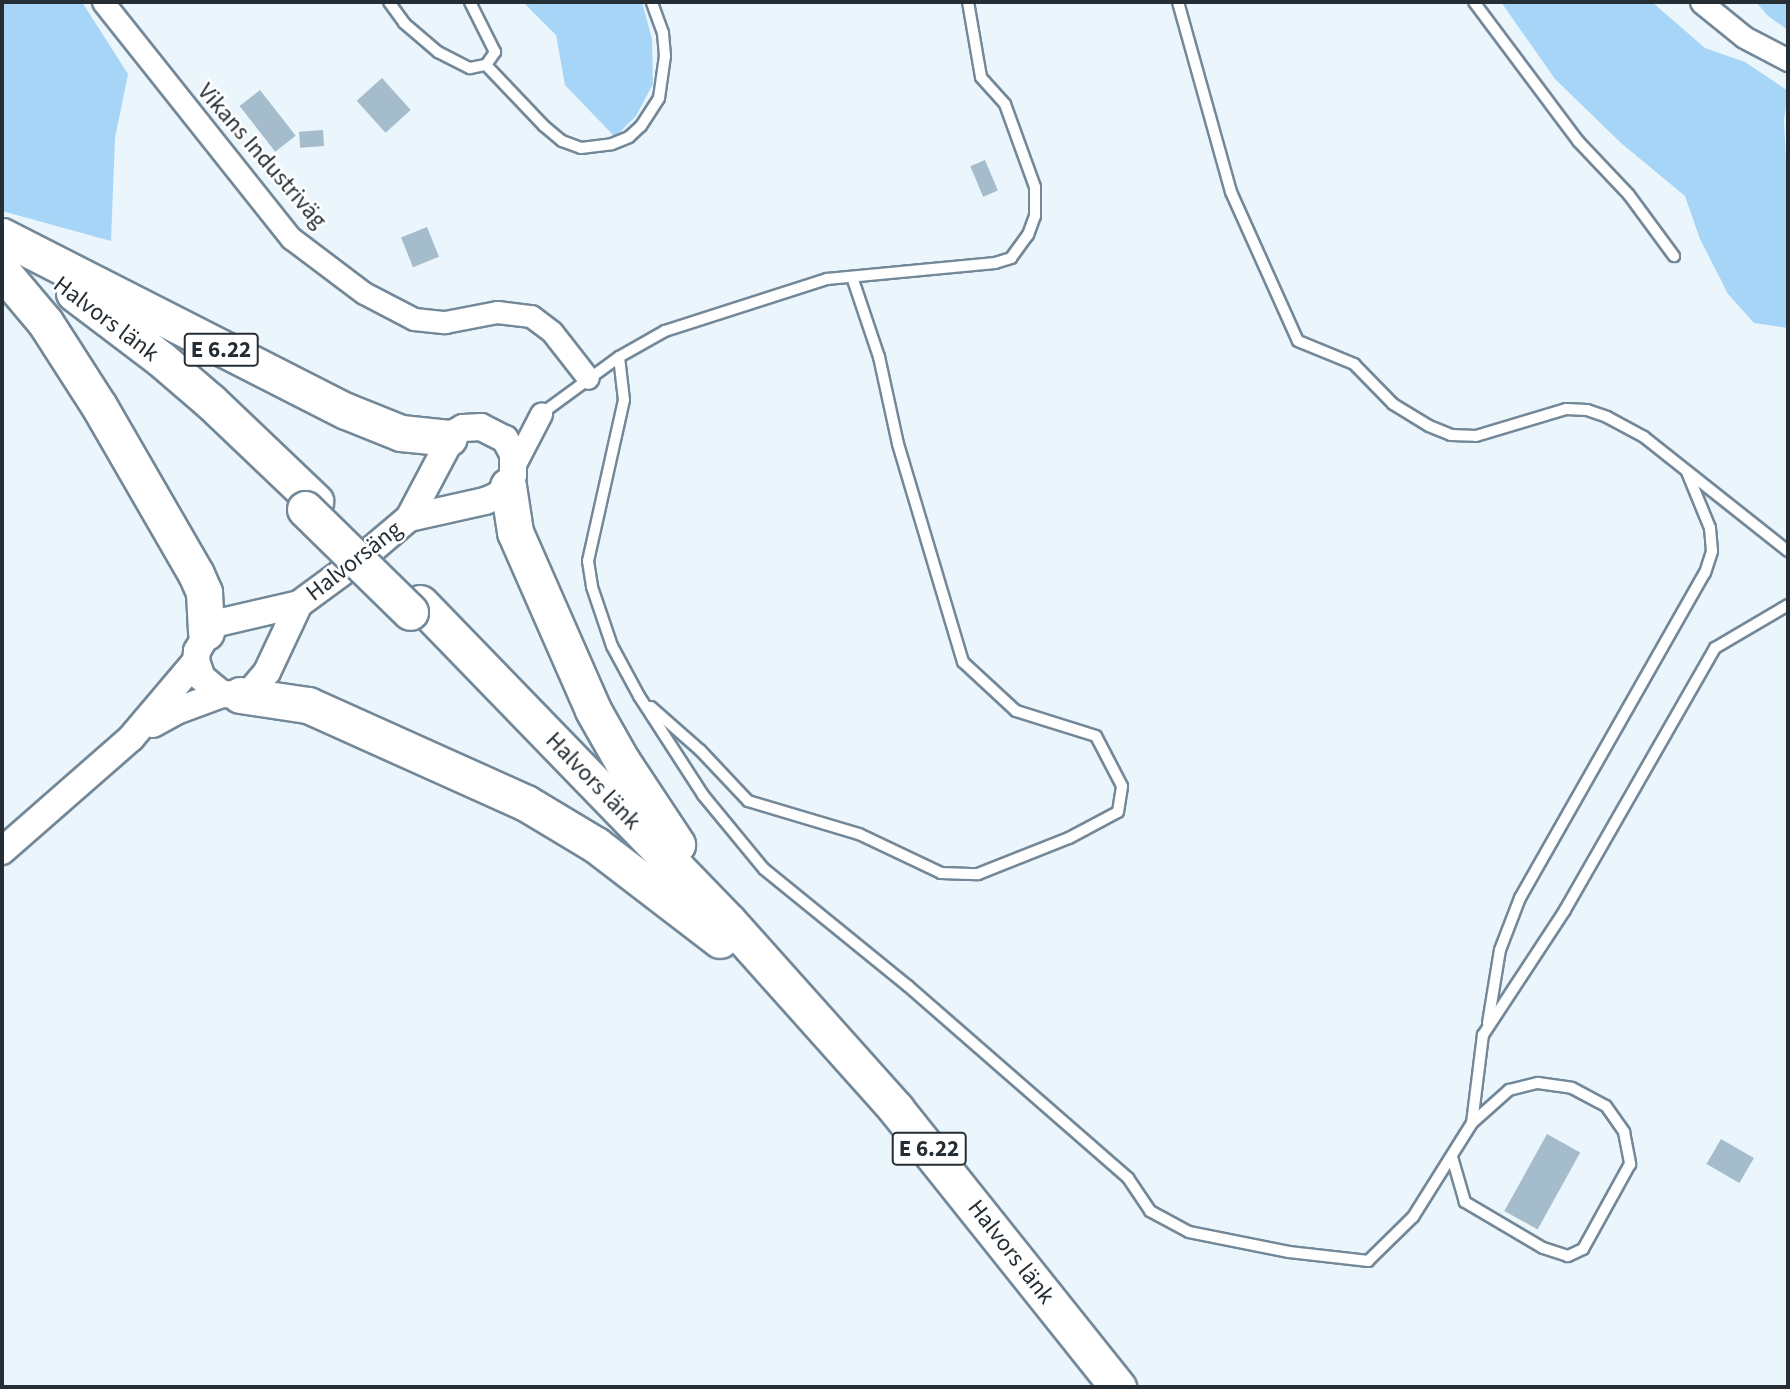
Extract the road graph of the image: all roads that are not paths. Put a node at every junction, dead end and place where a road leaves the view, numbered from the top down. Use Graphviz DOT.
graph roads {
  1 [pos="103,2"];
  2 [pos="389,2"];
  3 [pos="470,2"];
  4 [pos="652,2"];
  5 [pos="968,2"];
  6 [pos="1178,2"];
  7 [pos="1474,2"];
  8 [pos="1701,2"];
  9 [pos="1788,60"];
  10 [pos="486,65"];
  11 [pos="2,239"];
  12 [pos="1674,256"];
  13 [pos="2,264"];
  14 [pos="2,271"];
  15 [pos="852,276"];
  16 [pos="619,357"];
  17 [pos="588,378"];
  18 [pos="541,414"];
  19 [pos="490,429"];
  20 [pos="449,438"];
  21 [pos="1686,470"];
  22 [pos="511,476"];
  23 [pos="310,505"];
  24 [pos="409,518"];
  25 [pos="1788,551"];
  26 [pos="299,604"];
  27 [pos="1788,606"];
  28 [pos="201,646"];
  29 [pos="231,694"];
  30 [pos="639,696"];
  31 [pos="131,738"];
  32 [pos="2,851"];
  33 [pos="734,938"];
  34 [pos="1488,1028"];
  35 [pos="1472,1123"];
  36 [pos="1452,1157"];
  37 [pos="1096,1387"];
  38 [pos="1118,1387"];
  1 -- 17 [label="street, Vikans Industriväg"];
  2 -- 10 [label="lane"];
  3 -- 10 [label="lane"];
  4 -- 10 [label="lane"];
  5 -- 15 [label="lane"];
  6 -- 21 [label="lane"];
  7 -- 12 [label="lane"];
  8 -- 9 [label="street"];
  11 -- 20 [label="highway, E 6.22"];
  11 -- 23 [label="highway, Halvors länk / E 6.22"];
  13 -- 23 [label="highway, Halvors länk / E 6.22"];
  14 -- 28 [label="highway"];
  15 -- 16 [label="lane"];
  15 -- 30 [label="lane"];
  16 -- 17 [label="lane"];
  16 -- 30 [label="lane"];
  17 -- 18 [label="lane"];
  18 -- 19 [label="street"];
  18 -- 22 [label="street"];
  19 -- 20 [label="street, E 6.22"];
  19 -- 22 [label="street, E 6.22"];
  20 -- 24 [label="street, Halvorsäng"];
  21 -- 25 [label="lane"];
  21 -- 34 [label="lane"];
  22 -- 24 [label="street, Halvorsäng"];
  22 -- 33 [label="highway, E 6.22"];
  23 -- 33 [label="highway, Halvors länk / E 6.22"];
  24 -- 26 [label="street, Halvorsäng"];
  26 -- 28 [label="street, Halvorsäng"];
  26 -- 29 [label="street, Halvorsäng"];
  27 -- 34 [label="lane"];
  28 -- 29 [label="street"];
  28 -- 31 [label="street, Halvorsäng"];
  29 -- 31 [label="street, Halvorsäng"];
  29 -- 33 [label="highway, E 6.22"];
  30 -- 36 [label="lane"];
  31 -- 32 [label="street, Halvorsäng"];
  33 -- 37 [label="highway, Halvors länk / E 6.22"];
  33 -- 38 [label="highway, Halvors länk / E 6.22"];
  34 -- 35 [label="lane"];
  35 -- 36 [label="lane"];
  35 -- 36 [label="lane"];
}
